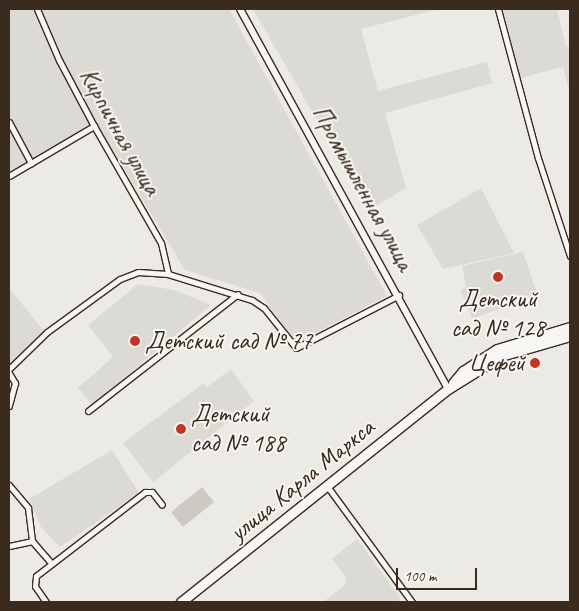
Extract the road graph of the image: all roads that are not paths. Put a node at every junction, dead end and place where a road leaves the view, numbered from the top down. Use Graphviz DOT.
graph roads {
  1 [pos="37,9"];
  2 [pos="240,9"];
  3 [pos="498,9"];
  4 [pos="9,122"];
  5 [pos="94,126"];
  6 [pos="31,163"];
  7 [pos="9,176"];
  8 [pos="570,256"];
  9 [pos="168,274"];
  10 [pos="238,294"];
  11 [pos="399,294"];
  12 [pos="570,330"];
  13 [pos="9,369"];
  14 [pos="9,373"];
  15 [pos="448,389"];
  16 [pos="9,406"];
  17 [pos="88,411"];
  18 [pos="9,485"];
  19 [pos="327,486"];
  20 [pos="162,505"];
  21 [pos="32,541"];
  22 [pos="9,546"];
  23 [pos="52,564"];
  24 [pos="46,602"];
  25 [pos="181,602"];
  26 [pos="412,602"];
  1 -- 5 [label="street, Кирпичная улица"];
  2 -- 11 [label="street, Промышленная улица"];
  3 -- 8 [label="street"];
  4 -- 6 [label="street"];
  5 -- 6 [label="street"];
  5 -- 9 [label="street, Кирпичная улица"];
  6 -- 7 [label="street"];
  9 -- 10 [label="street"];
  9 -- 13 [label="street"];
  10 -- 11 [label="street"];
  10 -- 17 [label="street"];
  11 -- 15 [label="street, Промышленная улица"];
  12 -- 15 [label="highway, улица Карла Маркса"];
  14 -- 16 [label="street"];
  15 -- 19 [label="highway, улица Карла Маркса"];
  18 -- 21 [label="street"];
  19 -- 25 [label="highway, улица Карла Маркса"];
  19 -- 26 [label="street"];
  20 -- 23 [label="street"];
  21 -- 22 [label="street"];
  21 -- 23 [label="street"];
  23 -- 24 [label="street"];
}
